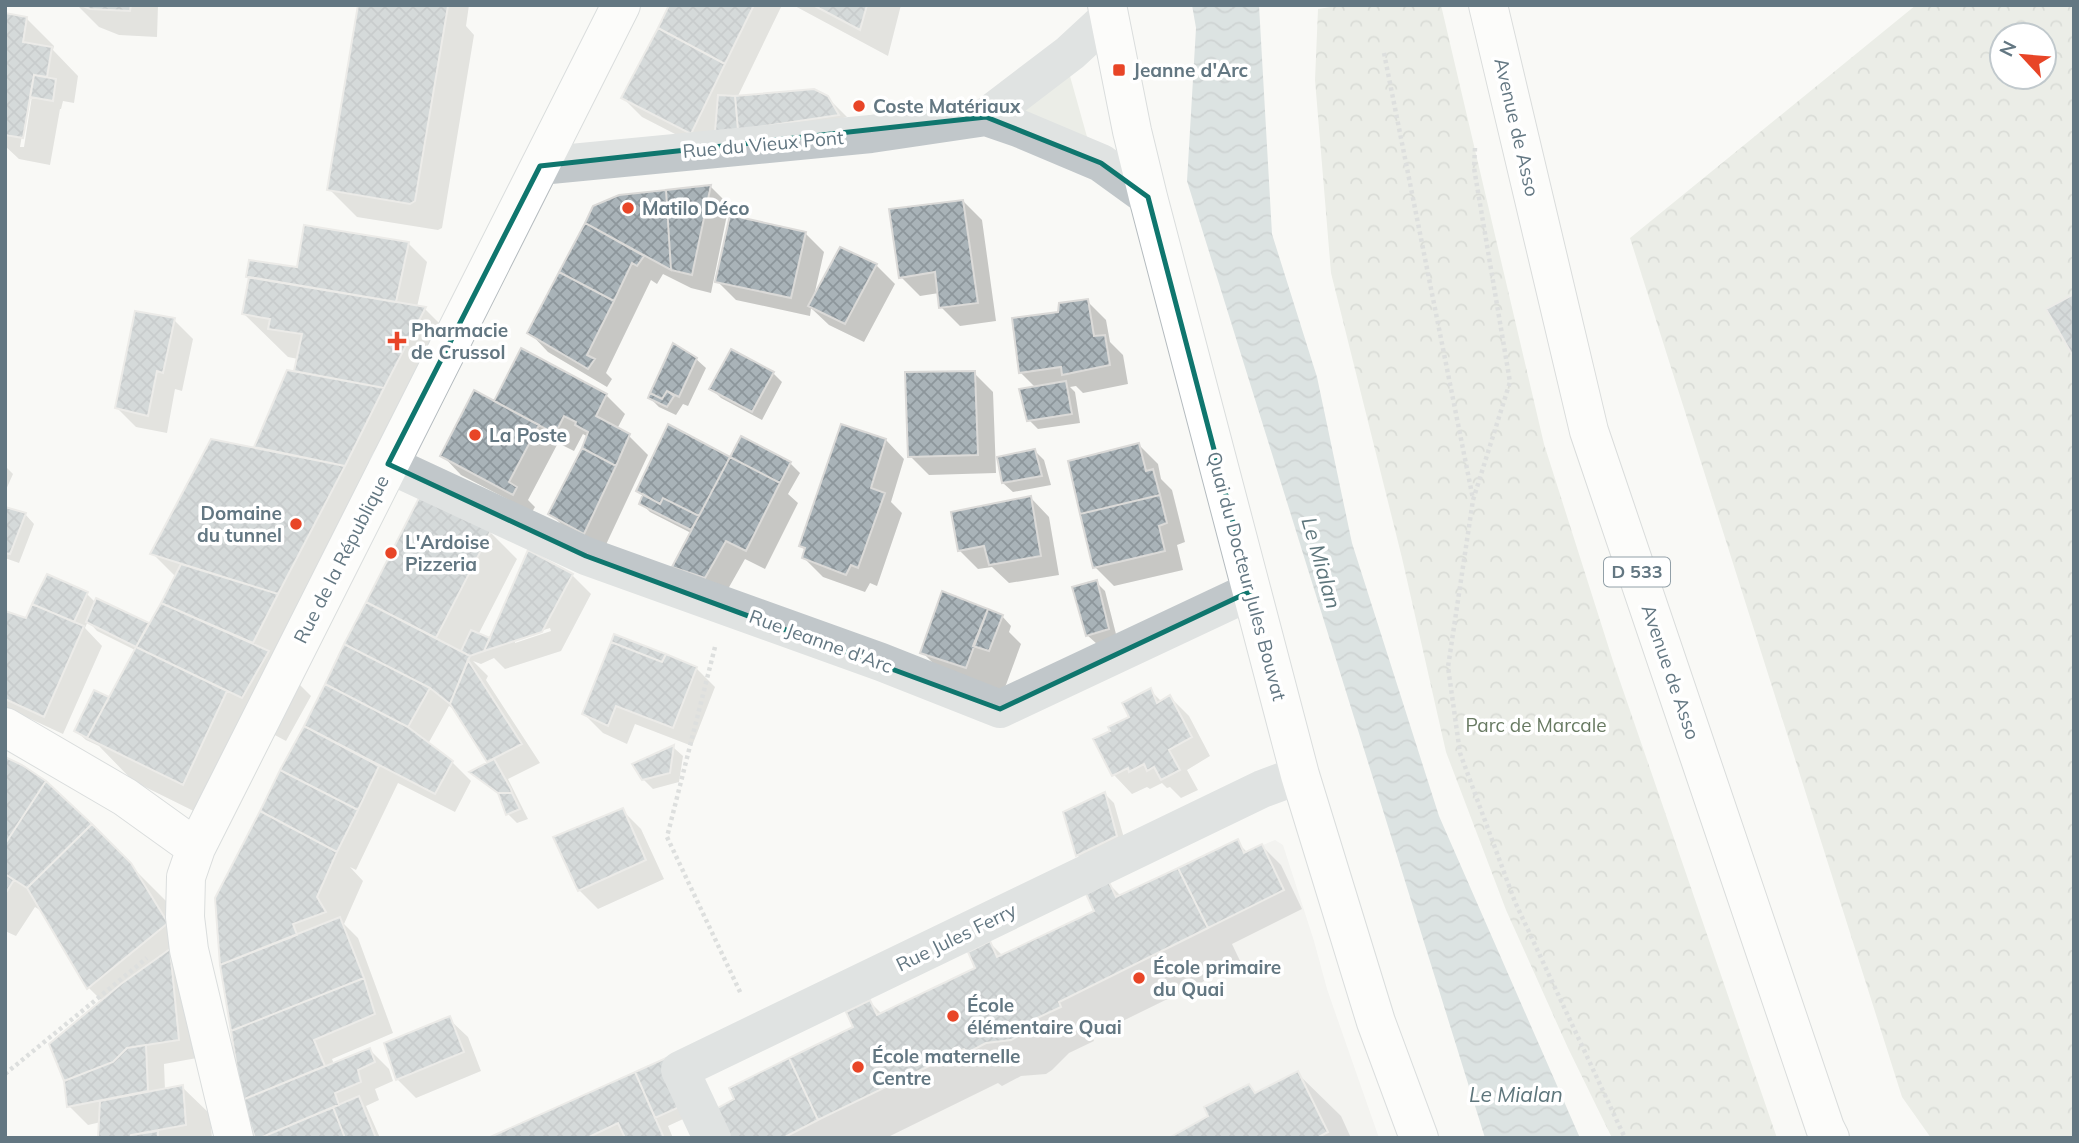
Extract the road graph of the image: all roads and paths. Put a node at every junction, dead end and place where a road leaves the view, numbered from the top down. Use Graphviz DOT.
graph roads {
  1 [pos="621,5"];
  2 [pos="1488,5"];
  3 [pos="1108,11"];
  4 [pos="1384,53"];
  5 [pos="986,117"];
  6 [pos="1476,141"];
  7 [pos="541,166"];
  8 [pos="1148,197"];
  9 [pos="388,464"];
  10 [pos="1473,500"];
  11 [pos="1251,591"];
  12 [pos="725,606"];
  13 [pos="5,727"];
  14 [pos="1300,775"];
  15 [pos="196,848"];
  16 [pos="155,952"];
  17 [pos="759,1032"];
  18 [pos="5,1073"];
  19 [pos="1827,1134"];
  20 [pos="234,1138"];
  21 [pos="712,1138"];
  22 [pos="1419,1138"];
  23 [pos="1625,1138"];
  1 -- 7 [label="street, Rue de la République"];
  2 -- 19 [label="street, Avenue de Asso / D 533"];
  3 -- 5 [label="street, Rue du Vieux Pont"];
  3 -- 8 [label="street, Quai du Docteur Jules Bouvat"];
  4 -- 10 [label="path"];
  5 -- 7 [label="street, Rue du Vieux Pont"];
  5 -- 8 [label="street, Rue du Vieux Pont"];
  6 -- 10 [label="path"];
  7 -- 9 [label="street, Rue de la République"];
  8 -- 11 [label="street, Quai du Docteur Jules Bouvat"];
  9 -- 12 [label="street, Rue Jeanne d'Arc"];
  9 -- 15 [label="street, Rue de la République"];
  10 -- 23 [label="path"];
  11 -- 12 [label="street, Rue Jeanne d'Arc"];
  11 -- 14 [label="street, Quai du Docteur Jules Bouvat"];
  12 -- 17 [label="path"];
  13 -- 15 [label="street"];
  14 -- 17 [label="street, Rue Jules Ferry"];
  14 -- 22 [label="street, Quai du Docteur Jules Bouvat"];
  15 -- 20 [label="street, Rue de la République"];
  16 -- 18 [label="path"];
  17 -- 21 [label="street, Rue Jules Ferry"];
}
